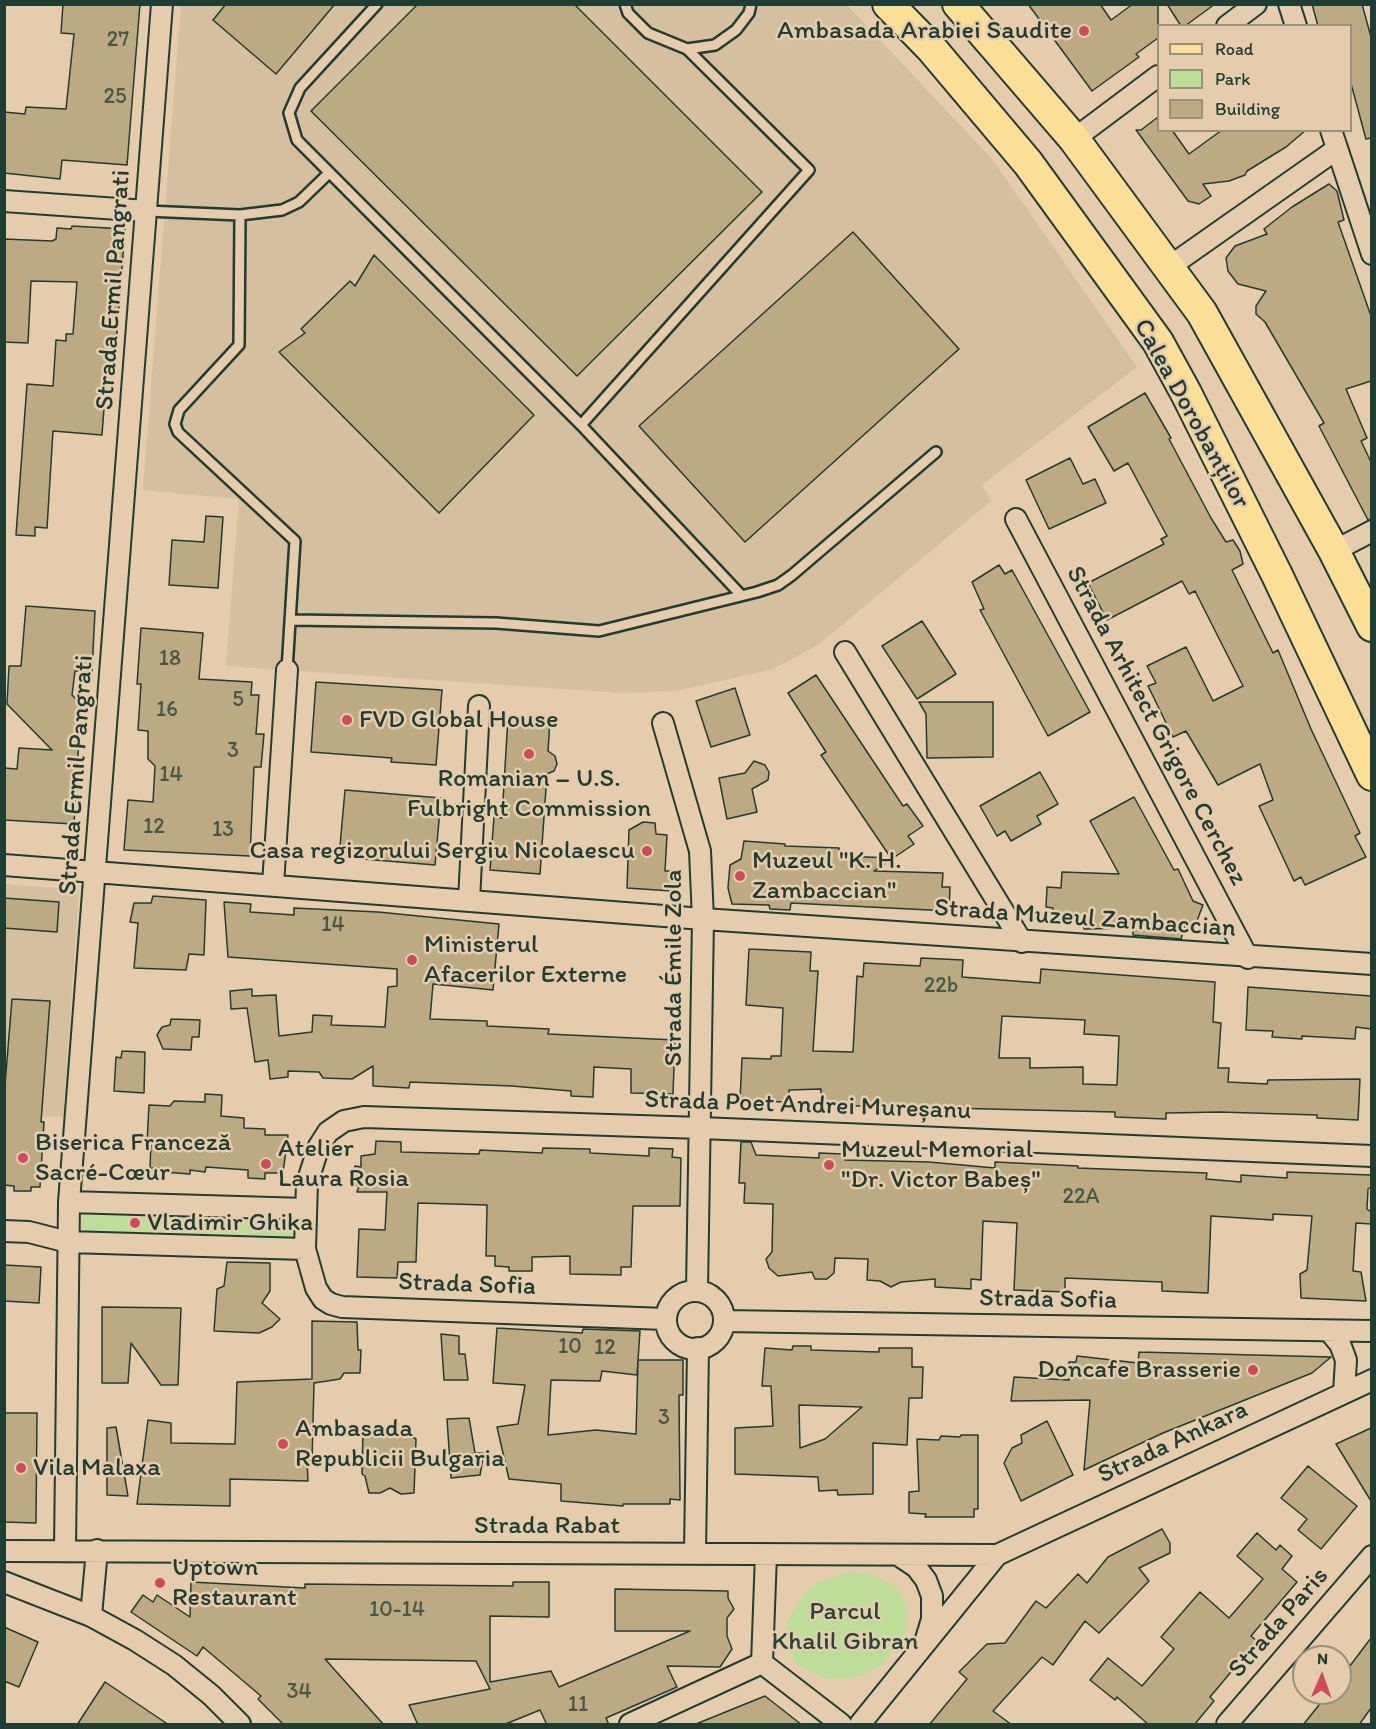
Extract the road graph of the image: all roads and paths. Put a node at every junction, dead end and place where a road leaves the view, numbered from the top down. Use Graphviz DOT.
graph roads {
  1 [pos="162,4"];
  2 [pos="377,4"];
  3 [pos="625,4"];
  4 [pos="751,4"];
  5 [pos="888,4"];
  6 [pos="1256,4"];
  7 [pos="1289,4"];
  8 [pos="967,7"];
  9 [pos="1230,24"];
  10 [pos="1295,24"];
  11 [pos="687,49"];
  12 [pos="1157,77"];
  13 [pos="1332,132"];
  14 [pos="1074,138"];
  15 [pos="1337,150"];
  16 [pos="328,174"];
  17 [pos="4,201"];
  18 [pos="147,211"];
  19 [pos="240,215"];
  20 [pos="1371,254"];
  21 [pos="1169,267"];
  22 [pos="581,425"];
  23 [pos="936,452"];
  24 [pos="1016,519"];
  25 [pos="1371,531"];
  26 [pos="1334,551"];
  27 [pos="741,595"];
  28 [pos="292,620"];
  29 [pos="1371,626"];
  30 [pos="845,652"];
  31 [pos="286,670"];
  32 [pos="479,706"];
  33 [pos="663,723"];
  34 [pos="1371,775"];
  35 [pos="4,865"];
  36 [pos="97,873"];
  37 [pos="273,885"];
  38 [pos="469,900"];
  39 [pos="703,919"];
  40 [pos="1022,942"];
  41 [pos="1248,958"];
  42 [pos="1371,964"];
  43 [pos="701,1128"];
  44 [pos="1371,1156"];
  45 [pos="69,1202"];
  46 [pos="306,1209"];
  47 [pos="4,1231"];
  48 [pos="29,1232"];
  49 [pos="68,1242"];
  50 [pos="305,1249"];
  51 [pos="697,1290"];
  52 [pos="666,1319"];
  53 [pos="724,1321"];
  54 [pos="1329,1331"];
  55 [pos="1371,1331"];
  56 [pos="698,1348"];
  57 [pos="1371,1380"];
  58 [pos="1344,1393"];
  59 [pos="66,1550"];
  60 [pos="97,1550"];
  61 [pos="4,1551"];
  62 [pos="695,1554"];
  63 [pos="766,1554"];
  64 [pos="898,1555"];
  65 [pos="997,1555"];
  66 [pos="1371,1556"];
  67 [pos="4,1581"];
  68 [pos="92,1616"];
  69 [pos="925,1645"];
  70 [pos="762,1663"];
  71 [pos="240,1725"];
  72 [pos="630,1725"];
  73 [pos="841,1725"];
  74 [pos="860,1725"];
  75 [pos="1227,1725"];
  1 -- 18 [label="street, Strada Ermil Pangrati"];
  2 -- 16 [label="lane"];
  3 -- 11 [label="lane"];
  4 -- 11 [label="lane"];
  5 -- 34 [label="main road, Calea Dorobanților"];
  6 -- 9 [label="street"];
  7 -- 10 [label="street"];
  8 -- 14 [label="main road"];
  11 -- 22 [label="lane"];
  12 -- 14 [label="street"];
  13 -- 15 [label="street"];
  14 -- 21 [label="main road"];
  15 -- 20 [label="street"];
  15 -- 21 [label="street"];
  16 -- 19 [label="lane"];
  16 -- 22 [label="lane"];
  17 -- 18 [label="street"];
  18 -- 19 [label="lane"];
  18 -- 36 [label="street, Strada Ermil Pangrati"];
  19 -- 28 [label="lane"];
  21 -- 26 [label="main road"];
  22 -- 27 [label="lane"];
  23 -- 27 [label="lane"];
  24 -- 41 [label="street, Strada Arhitect Grigore Cerchez"];
  25 -- 26 [label="street"];
  26 -- 29 [label="main road"];
  27 -- 28 [label="lane"];
  28 -- 31 [label="lane"];
  30 -- 40 [label="street"];
  31 -- 37 [label="street"];
  32 -- 38 [label="street"];
  33 -- 39 [label="street, Strada Émile Zola"];
  35 -- 36 [label="street, Strada Muzeul Zambaccian"];
  36 -- 37 [label="street, Strada Muzeul Zambaccian"];
  36 -- 45 [label="street, Strada Ermil Pangrati"];
  37 -- 38 [label="street, Strada Muzeul Zambaccian"];
  38 -- 39 [label="street, Strada Muzeul Zambaccian"];
  39 -- 40 [label="street, Strada Muzeul Zambaccian"];
  39 -- 43 [label="street, Strada Émile Zola"];
  40 -- 41 [label="street, Strada Muzeul Zambaccian"];
  41 -- 42 [label="street, Strada Muzeul Zambaccian"];
  43 -- 44 [label="street, Strada Poet Andrei Mureșanu"];
  43 -- 46 [label="street, Strada Poet Andrei Mureșanu"];
  43 -- 51 [label="street, Strada Émile Zola"];
  45 -- 46 [label="street"];
  45 -- 48 [label="street"];
  45 -- 49 [label="street, Strada Ermil Pangrati"];
  46 -- 50 [label="street, Strada Poet Andrei Mureșanu"];
  47 -- 48 [label="street"];
  48 -- 49 [label="street"];
  49 -- 50 [label="street"];
  49 -- 59 [label="street, Strada Ermil Pangrati"];
  50 -- 52 [label="street, Strada Sofia"];
  51 -- 52 [label="street"];
  51 -- 53 [label="street"];
  52 -- 56 [label="street"];
  53 -- 54 [label="street, Strada Sofia"];
  53 -- 56 [label="street"];
  54 -- 55 [label="street, Strada Sofia"];
  54 -- 58 [label="street"];
  56 -- 62 [label="street"];
  57 -- 58 [label="street, Strada Ankara"];
  58 -- 65 [label="street, Strada Ankara"];
  59 -- 60 [label="street, Strada Rabat"];
  59 -- 61 [label="street, Strada Rabat"];
  60 -- 62 [label="street, Strada Rabat"];
  60 -- 68 [label="street"];
  62 -- 63 [label="street, Strada Rabat"];
  63 -- 64 [label="street, Strada Rabat"];
  63 -- 70 [label="street"];
  64 -- 65 [label="street, Strada Rabat"];
  64 -- 69 [label="street"];
  65 -- 69 [label="street"];
  66 -- 75 [label="street, Strada Paris"];
  67 -- 68 [label="street"];
  68 -- 71 [label="street"];
  69 -- 74 [label="street"];
  70 -- 72 [label="street"];
  70 -- 73 [label="street"];
}
